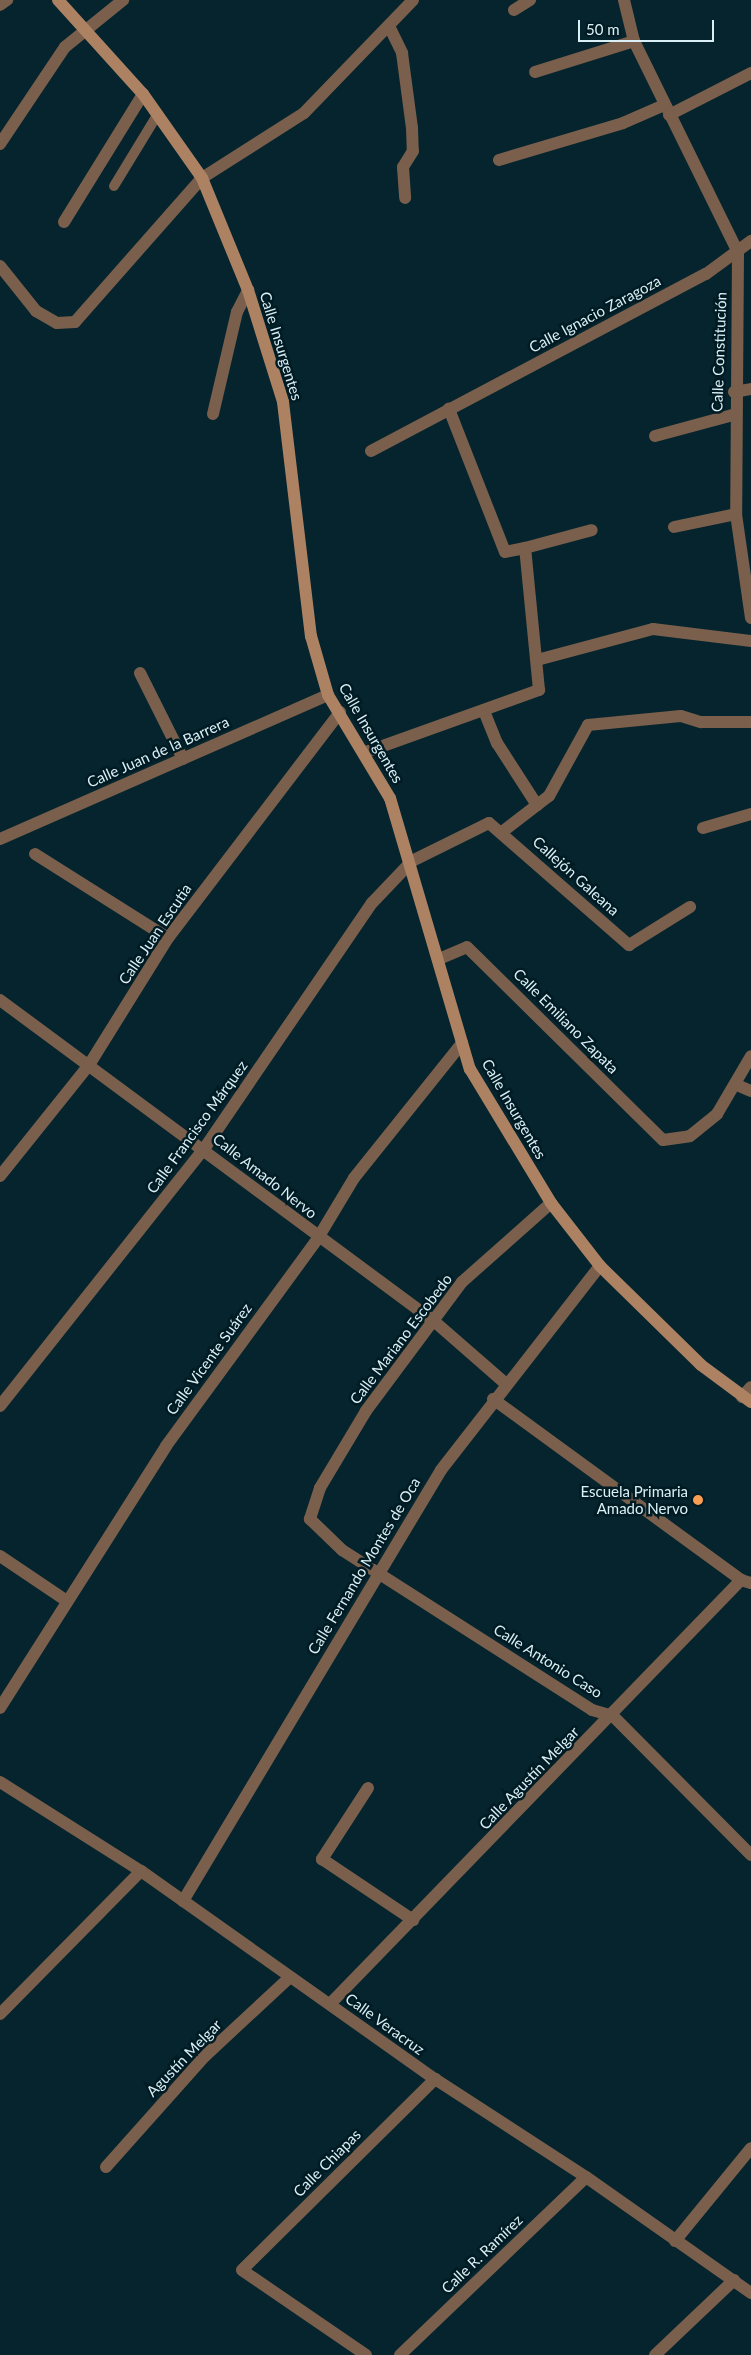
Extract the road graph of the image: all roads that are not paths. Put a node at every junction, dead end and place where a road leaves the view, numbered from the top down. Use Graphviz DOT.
graph roads {
  1 [pos="6,0"];
  2 [pos="58,0"];
  3 [pos="123,0"];
  4 [pos="413,0"];
  5 [pos="530,0"];
  6 [pos="624,0"];
  7 [pos="0,5"];
  8 [pos="514,10"];
  9 [pos="389,26"];
  10 [pos="86,29"];
  11 [pos="634,42"];
  12 [pos="535,72"];
  13 [pos="751,73"];
  14 [pos="143,94"];
  15 [pos="666,110"];
  16 [pos="156,117"];
  17 [pos="0,144"];
  18 [pos="499,160"];
  19 [pos="202,178"];
  20 [pos="114,186"];
  21 [pos="405,198"];
  22 [pos="64,222"];
  23 [pos="751,241"];
  24 [pos="738,252"];
  25 [pos="0,266"];
  26 [pos="248,290"];
  27 [pos="751,389"];
  28 [pos="734,392"];
  29 [pos="449,409"];
  30 [pos="213,414"];
  31 [pos="733,415"];
  32 [pos="656,436"];
  33 [pos="371,451"];
  34 [pos="736,514"];
  35 [pos="674,527"];
  36 [pos="592,530"];
  37 [pos="525,548"];
  38 [pos="751,618"];
  39 [pos="751,641"];
  40 [pos="537,660"];
  41 [pos="140,673"];
  42 [pos="328,695"];
  43 [pos="484,711"];
  44 [pos="340,712"];
  45 [pos="751,722"];
  46 [pos="366,752"];
  47 [pos="184,758"];
  48 [pos="537,805"];
  49 [pos="751,814"];
  50 [pos="703,828"];
  51 [pos="502,832"];
  52 [pos="0,839"];
  53 [pos="35,854"];
  54 [pos="412,861"];
  55 [pos="690,907"];
  56 [pos="168,938"];
  57 [pos="439,959"];
  58 [pos="0,1000"];
  59 [pos="462,1043"];
  60 [pos="751,1056"];
  61 [pos="89,1065"];
  62 [pos="738,1085"];
  63 [pos="751,1091"];
  64 [pos="204,1149"];
  65 [pos="0,1176"];
  66 [pos="551,1203"];
  67 [pos="318,1238"];
  68 [pos="600,1266"];
  69 [pos="435,1322"];
  70 [pos="505,1383"];
  71 [pos="751,1387"];
  72 [pos="493,1399"];
  73 [pos="747,1400"];
  74 [pos="0,1406"];
  75 [pos="310,1519"];
  76 [pos="0,1556"];
  77 [pos="378,1572"];
  78 [pos="746,1581"];
  79 [pos="67,1601"];
  80 [pos="0,1708"];
  81 [pos="613,1716"];
  82 [pos="0,1782"];
  83 [pos="368,1788"];
  84 [pos="751,1855"];
  85 [pos="141,1872"];
  86 [pos="183,1901"];
  87 [pos="413,1920"];
  88 [pos="290,1977"];
  89 [pos="330,2004"];
  90 [pos="0,2014"];
  91 [pos="435,2079"];
  92 [pos="751,2148"];
  93 [pos="106,2167"];
  94 [pos="586,2176"];
  95 [pos="676,2241"];
  96 [pos="734,2280"];
  97 [pos="751,2293"];
  98 [pos="366,2355"];
  99 [pos="400,2355"];
  100 [pos="655,2355"];
  1 -- 7 [label="street"];
  2 -- 10 [label="main road, Calle Insurgentes"];
  3 -- 10 [label="street"];
  4 -- 9 [label="street"];
  5 -- 8 [label="street"];
  6 -- 11 [label="street, Calle Constitución"];
  9 -- 19 [label="street"];
  9 -- 21 [label="street"];
  10 -- 14 [label="main road, Calle Insurgentes"];
  10 -- 17 [label="street"];
  11 -- 12 [label="street"];
  11 -- 15 [label="street, Calle Constitución"];
  13 -- 15 [label="street"];
  14 -- 16 [label="main road, Calle Insurgentes"];
  14 -- 22 [label="street"];
  15 -- 18 [label="street"];
  15 -- 24 [label="street, Calle Constitución"];
  16 -- 19 [label="main road, Calle Insurgentes"];
  16 -- 20 [label="lane"];
  19 -- 25 [label="street"];
  19 -- 26 [label="main road, Calle Insurgentes"];
  23 -- 24 [label="street, Calle Ignacio Zaragoza"];
  24 -- 28 [label="street, Calle Constitución"];
  24 -- 29 [label="street, Calle Ignacio Zaragoza"];
  26 -- 30 [label="street"];
  26 -- 42 [label="main road, Calle Insurgentes"];
  27 -- 28 [label="street"];
  28 -- 31 [label="street, Calle Constitución"];
  29 -- 33 [label="street, Calle Ignacio Zaragoza"];
  29 -- 37 [label="street"];
  31 -- 32 [label="street"];
  31 -- 34 [label="street, Calle Constitución"];
  34 -- 35 [label="street"];
  34 -- 38 [label="street, Calle Constitución"];
  36 -- 37 [label="street"];
  37 -- 40 [label="street"];
  39 -- 40 [label="street"];
  40 -- 43 [label="street"];
  41 -- 47 [label="street"];
  42 -- 44 [label="main road, Calle Insurgentes"];
  42 -- 47 [label="street, Calle Juan de la Barrera"];
  43 -- 46 [label="street"];
  43 -- 48 [label="street"];
  44 -- 46 [label="main road, Calle Insurgentes"];
  44 -- 56 [label="street, Calle Juan Escutia"];
  45 -- 48 [label="street"];
  46 -- 54 [label="main road, Calle Insurgentes"];
  47 -- 52 [label="street, Calle Juan de la Barrera"];
  48 -- 51 [label="street"];
  49 -- 50 [label="street"];
  51 -- 54 [label="street"];
  51 -- 55 [label="street, Callejón Galeana"];
  53 -- 56 [label="street"];
  54 -- 57 [label="main road, Calle Insurgentes"];
  54 -- 64 [label="street, Calle Francisco Márquez"];
  56 -- 61 [label="street, Calle Juan Escutia"];
  57 -- 59 [label="main road, Calle Insurgentes"];
  57 -- 62 [label="street, Calle Emiliano Zapata"];
  58 -- 61 [label="street, Calle Amado Nervo"];
  59 -- 66 [label="main road, Calle Insurgentes"];
  59 -- 67 [label="street, Calle Vicente Suárez"];
  60 -- 62 [label="street"];
  61 -- 64 [label="street, Calle Amado Nervo"];
  61 -- 65 [label="street, Calle Juan Escutia"];
  62 -- 63 [label="street"];
  64 -- 67 [label="street, Calle Amado Nervo"];
  64 -- 74 [label="street, Calle Francisco Márquez"];
  66 -- 68 [label="main road, Calle Insurgentes"];
  66 -- 69 [label="street, Calle Mariano Escobedo"];
  67 -- 69 [label="street, Calle Amado Nervo"];
  67 -- 79 [label="street, Calle Vicente Suárez"];
  68 -- 70 [label="street, Calle Fernando Montes de Oca"];
  68 -- 73 [label="main road, Calle Insurgentes"];
  69 -- 70 [label="street, Calle Amado Nervo"];
  69 -- 75 [label="street, Calle Mariano Escobedo"];
  70 -- 72 [label="street, Calle Fernando Montes de Oca"];
  71 -- 73 [label="street"];
  72 -- 77 [label="street, Calle Fernando Montes de Oca"];
  72 -- 78 [label="street"];
  75 -- 77 [label="street, Calle Antonio Caso"];
  76 -- 79 [label="street"];
  77 -- 81 [label="street, Calle Antonio Caso"];
  77 -- 86 [label="street, Calle Fernando Montes de Oca"];
  78 -- 81 [label="street, Calle Agustín Melgar"];
  79 -- 80 [label="street, Calle Vicente Suárez"];
  81 -- 84 [label="street, Calle Antonio Caso"];
  81 -- 87 [label="street, Calle Agustín Melgar"];
  82 -- 85 [label="street, Calle Veracruz"];
  83 -- 87 [label="street"];
  85 -- 86 [label="street, Calle Veracruz"];
  85 -- 90 [label="street"];
  86 -- 88 [label="street, Calle Veracruz"];
  87 -- 89 [label="street, Calle Agustín Melgar"];
  88 -- 89 [label="street, Calle Veracruz"];
  88 -- 93 [label="street, Agustín Melgar"];
  89 -- 91 [label="street, Calle Veracruz"];
  91 -- 94 [label="street, Calle Veracruz"];
  91 -- 98 [label="street, Calle Chiapas"];
  92 -- 95 [label="street"];
  94 -- 95 [label="street, Calle Veracruz"];
  94 -- 99 [label="street, Calle R. Ramírez"];
  95 -- 96 [label="street, Calle Veracruz"];
  96 -- 97 [label="street, Calle Veracruz"];
  96 -- 100 [label="street"];
}
